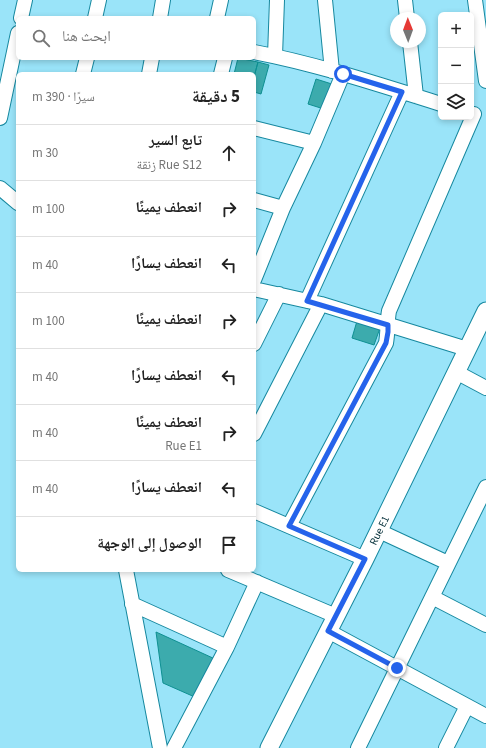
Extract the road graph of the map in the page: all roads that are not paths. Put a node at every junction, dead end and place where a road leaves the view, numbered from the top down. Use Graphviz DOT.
graph roads {
  1 [pos="25,0"];
  2 [pos="99,0"];
  3 [pos="164,0"];
  4 [pos="221,0"];
  5 [pos="277,0"];
  6 [pos="325,0"];
  7 [pos="405,0"];
  8 [pos="475,0"];
  9 [pos="406,12"];
  10 [pos="21,16"];
  11 [pos="95,16"];
  12 [pos="160,16"];
  13 [pos="217,16"];
  14 [pos="16,41"];
  15 [pos="411,48"];
  16 [pos="256,52"];
  17 [pos="275,56"];
  18 [pos="86,60"];
  19 [pos="152,60"];
  20 [pos="224,60"];
  21 [pos="84,72"];
  22 [pos="149,72"];
  23 [pos="222,72"];
  24 [pos="338,73"];
  25 [pos="486,81"];
  26 [pos="402,92"];
  27 [pos="416,96"];
  28 [pos="2,99"];
  29 [pos="438,103"];
  30 [pos="477,114"];
  31 [pos="0,118"];
  32 [pos="256,128"];
  33 [pos="314,143"];
  34 [pos="0,188"];
  35 [pos="16,201"];
  36 [pos="256,201"];
  37 [pos="283,208"];
  38 [pos="256,275"];
  39 [pos="256,289"];
  40 [pos="279,294"];
  41 [pos="307,301"];
  42 [pos="321,304"];
  43 [pos="486,311"];
  44 [pos="388,325"];
  45 [pos="256,340"];
  46 [pos="467,349"];
  47 [pos="456,372"];
  48 [pos="486,388"];
  49 [pos="256,430"];
  50 [pos="486,487"];
  51 [pos="256,512"];
  52 [pos="289,526"];
  53 [pos="379,531"];
  54 [pos="365,559"];
  55 [pos="448,563"];
  56 [pos="126,572"];
  57 [pos="233,572"];
  58 [pos="257,582"];
  59 [pos="432,597"];
  60 [pos="132,604"];
  61 [pos="336,616"];
  62 [pos="486,625"];
  63 [pos="328,631"];
  64 [pos="227,647"];
  65 [pos="397,668"];
  66 [pos="467,706"];
  67 [pos="486,716"];
  68 [pos="160,748"];
  69 [pos="174,748"];
  70 [pos="269,748"];
  71 [pos="358,748"];
  72 [pos="446,748"];
  1 -- 10 [label="street"];
  2 -- 11 [label="street"];
  3 -- 12 [label="street"];
  4 -- 13 [label="street"];
  5 -- 17 [label="street"];
  6 -- 24 [label="street"];
  7 -- 9 [label="street"];
  8 -- 25 [label="street"];
  14 -- 28 [label="street"];
  15 -- 27 [label="street"];
  16 -- 17 [label="street"];
  17 -- 24 [label="street"];
  18 -- 21 [label="street"];
  19 -- 22 [label="street"];
  20 -- 23 [label="street"];
  24 -- 26 [label="street"];
  24 -- 33 [label="street"];
  26 -- 27 [label="street"];
  26 -- 41 [label="street"];
  27 -- 29 [label="street"];
  28 -- 31 [label="street"];
  30 -- 44 [label="street"];
  32 -- 33 [label="street"];
  33 -- 37 [label="street"];
  34 -- 35 [label="street"];
  36 -- 37 [label="street"];
  37 -- 38 [label="street"];
  39 -- 40 [label="street"];
  40 -- 41 [label="street"];
  40 -- 45 [label="street"];
  41 -- 42 [label="street"];
  42 -- 44 [label="street"];
  42 -- 49 [label="street"];
  43 -- 46 [label="street, Rue E1"];
  44 -- 46 [label="street"];
  44 -- 52 [label="street"];
  46 -- 47 [label="street, Rue E1"];
  47 -- 48 [label="street"];
  47 -- 53 [label="street, Rue E1"];
  50 -- 55 [label="street"];
  51 -- 52 [label="street"];
  52 -- 54 [label="street"];
  53 -- 54 [label="street, Rue E1"];
  53 -- 55 [label="street"];
  54 -- 61 [label="street, Rue E1"];
  55 -- 59 [label="street"];
  56 -- 60 [label="street"];
  57 -- 58 [label="street"];
  58 -- 61 [label="street"];
  58 -- 64 [label="street"];
  59 -- 62 [label="street"];
  59 -- 65 [label="street"];
  60 -- 64 [label="street"];
  60 -- 68 [label="street"];
  61 -- 63 [label="street, Rue E1"];
  63 -- 65 [label="street"];
  63 -- 70 [label="street, Rue E1"];
  64 -- 69 [label="street"];
  65 -- 66 [label="street"];
  65 -- 71 [label="street"];
  66 -- 67 [label="street"];
  66 -- 72 [label="street"];
}
